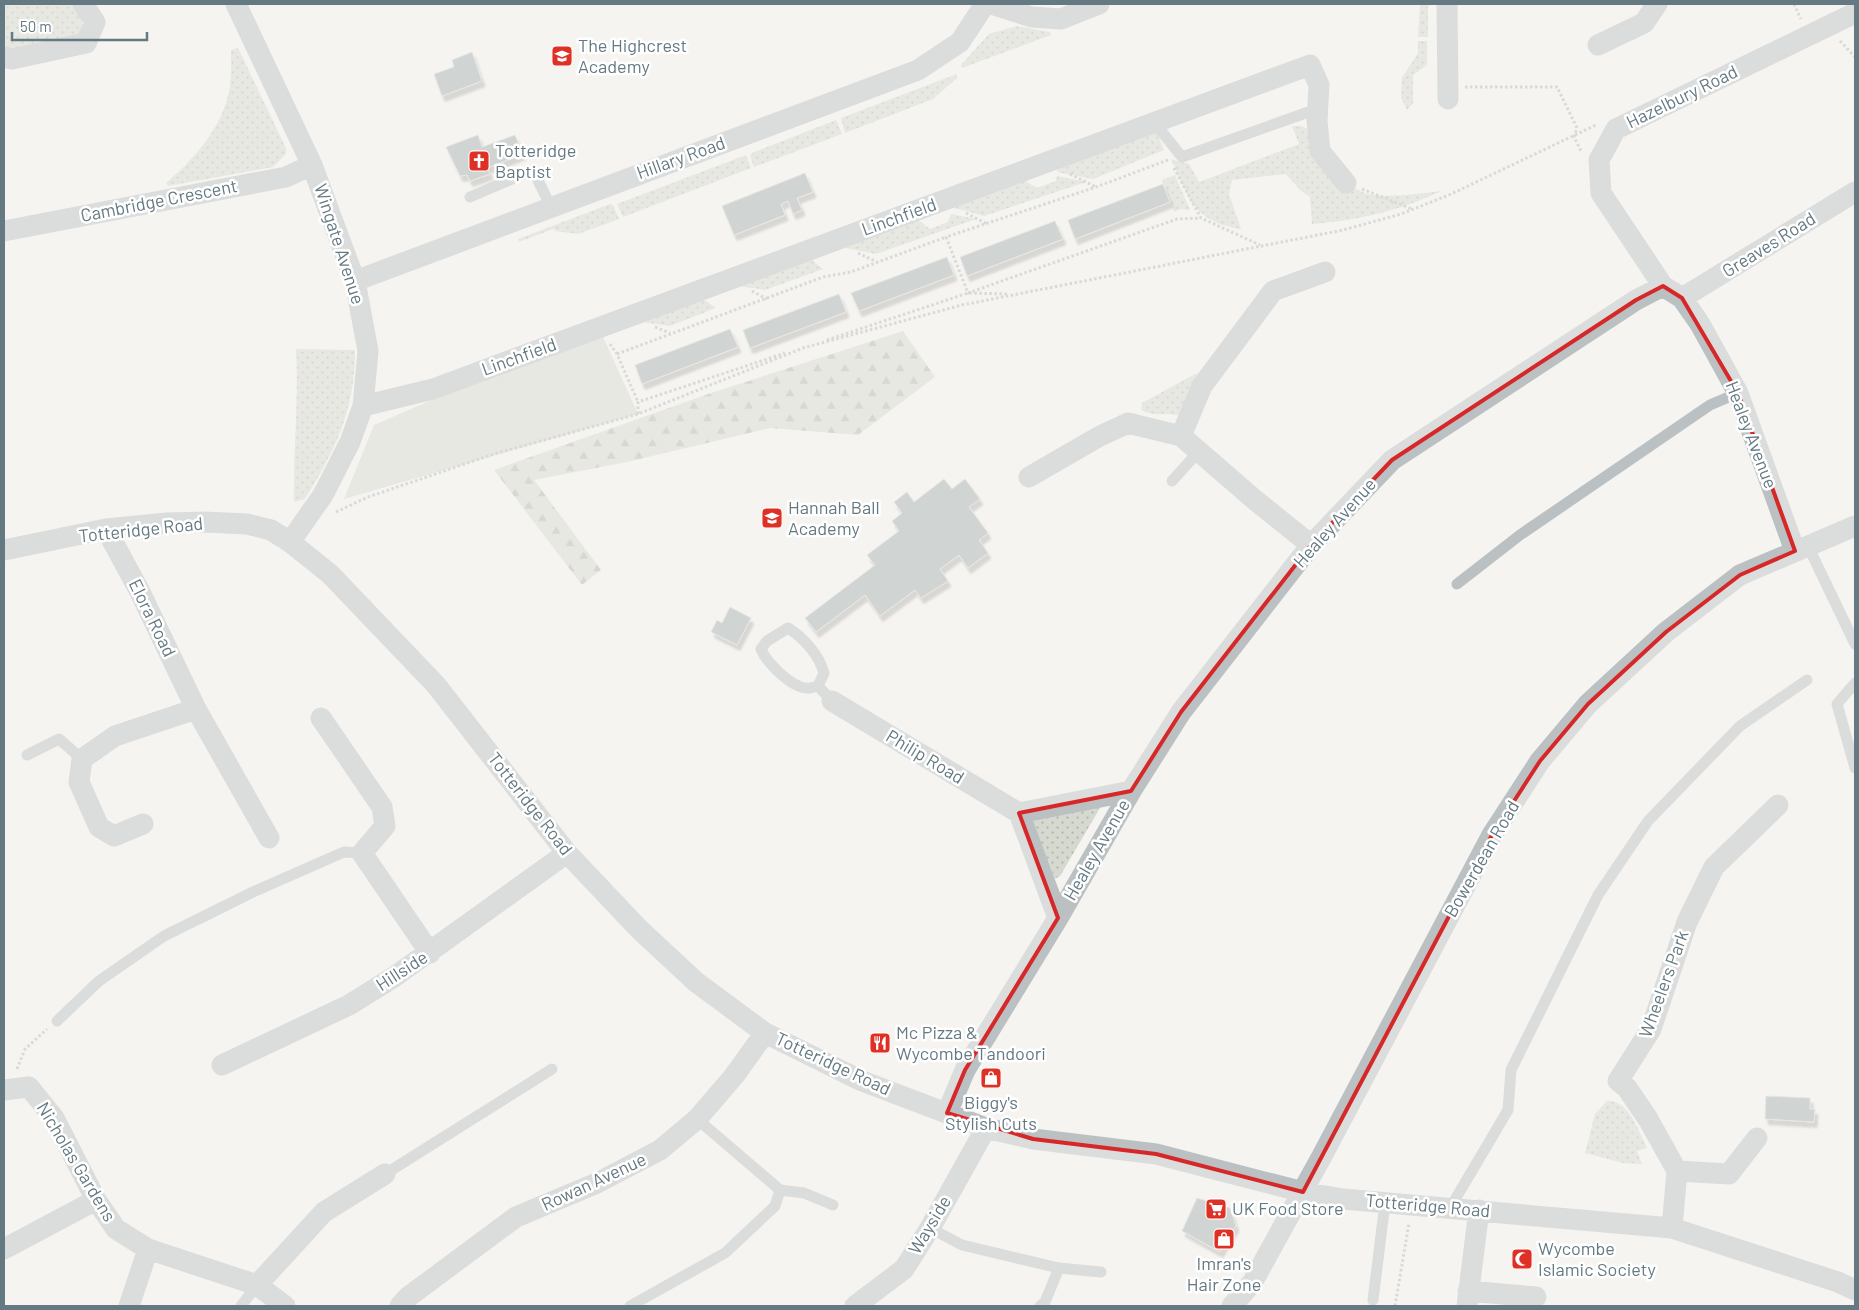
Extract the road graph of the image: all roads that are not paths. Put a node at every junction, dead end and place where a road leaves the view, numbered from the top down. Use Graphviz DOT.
graph roads {
  1 [pos="84,4"];
  2 [pos="236,4"];
  3 [pos="984,4"];
  4 [pos="991,4"];
  5 [pos="1099,4"];
  6 [pos="1447,4"];
  7 [pos="1657,4"];
  8 [pos="1855,13"];
  9 [pos="1598,46"];
  10 [pos="4,57"];
  11 [pos="1448,93"];
  12 [pos="1317,108"];
  13 [pos="1154,122"];
  14 [pos="312,165"];
  15 [pos="1346,183"];
  16 [pos="1855,192"];
  17 [pos="470,197"];
  18 [pos="551,207"];
  19 [pos="4,230"];
  20 [pos="1325,272"];
  21 [pos="355,281"];
  22 [pos="1663,286"];
  23 [pos="1682,298"];
  24 [pos="1738,393"];
  25 [pos="363,406"];
  26 [pos="1181,436"];
  27 [pos="1199,451"];
  28 [pos="1029,478"];
  29 [pos="1172,481"];
  30 [pos="1855,526"];
  31 [pos="106,529"];
  32 [pos="290,542"];
  33 [pos="1312,545"];
  34 [pos="1801,548"];
  35 [pos="4,550"];
  36 [pos="1458,584"];
  37 [pos="1855,644"];
  38 [pos="1807,680"];
  39 [pos="1855,684"];
  40 [pos="825,694"];
  41 [pos="196,708"];
  42 [pos="321,718"];
  43 [pos="26,755"];
  44 [pos="82,760"];
  45 [pos="1855,768"];
  46 [pos="1130,791"];
  47 [pos="1778,805"];
  48 [pos="1019,814"];
  49 [pos="143,824"];
  50 [pos="269,838"];
  51 [pos="362,853"];
  52 [pos="567,853"];
  53 [pos="1058,918"];
  54 [pos="430,953"];
  55 [pos="57,1020"];
  56 [pos="765,1033"];
  57 [pos="222,1065"];
  58 [pos="552,1069"];
  59 [pos="7,1089"];
  60 [pos="947,1113"];
  61 [pos="697,1120"];
  62 [pos="986,1128"];
  63 [pos="1757,1138"];
  64 [pos="1676,1171"];
  65 [pos="385,1174"];
  66 [pos="780,1190"];
  67 [pos="1303,1192"];
  68 [pos="96,1200"];
  69 [pos="1385,1203"];
  70 [pos="833,1205"];
  71 [pos="1450,1208"];
  72 [pos="1479,1210"];
  73 [pos="930,1228"];
  74 [pos="1672,1228"];
  75 [pos="4,1249"];
  76 [pos="148,1249"];
  77 [pos="1059,1268"];
  78 [pos="1101,1272"];
  79 [pos="257,1285"];
  80 [pos="1855,1290"];
  81 [pos="1536,1297"];
  82 [pos="1467,1298"];
  83 [pos="1373,1300"];
  84 [pos="129,1306"];
  85 [pos="241,1306"];
  86 [pos="285,1306"];
  87 [pos="400,1306"];
  88 [pos="630,1306"];
  89 [pos="855,1306"];
  90 [pos="1040,1306"];
  91 [pos="1232,1306"];
  1 -- 10 [label="street"];
  2 -- 14 [label="street, Wingate Avenue"];
  3 -- 18 [label="street, Hillary Road"];
  4 -- 5 [label="street"];
  6 -- 11 [label="street"];
  7 -- 9 [label="street"];
  8 -- 22 [label="street, Hazelbury Road"];
  12 -- 13 [label="lane"];
  12 -- 13 [label="street, Linchfield"];
  12 -- 15 [label="street, Linchfield"];
  13 -- 25 [label="street, Linchfield"];
  14 -- 19 [label="street, Cambridge Crescent"];
  14 -- 21 [label="street, Wingate Avenue"];
  16 -- 23 [label="street, Greaves Road"];
  17 -- 18 [label="lane"];
  18 -- 21 [label="street, Hillary Road"];
  20 -- 26 [label="street"];
  21 -- 25 [label="street, Wingate Avenue"];
  22 -- 23 [label="street, Healey Avenue"];
  22 -- 33 [label="street, Healey Avenue"];
  23 -- 24 [label="street, Healey Avenue"];
  24 -- 34 [label="street, Healey Avenue"];
  24 -- 36 [label="lane"];
  25 -- 32 [label="street, Wingate Avenue"];
  26 -- 27 [label="street"];
  26 -- 28 [label="street"];
  27 -- 29 [label="lane"];
  27 -- 33 [label="street"];
  30 -- 34 [label="street, Bowerdean Road"];
  31 -- 32 [label="street, Totteridge Road"];
  31 -- 35 [label="street, Totteridge Road"];
  31 -- 41 [label="street, Elora Road"];
  32 -- 52 [label="street, Totteridge Road"];
  33 -- 46 [label="street, Healey Avenue"];
  34 -- 37 [label="lane"];
  34 -- 67 [label="street, Bowerdean Road"];
  38 -- 71 [label="lane"];
  39 -- 45 [label="lane"];
  40 -- 40 [label="lane"];
  40 -- 48 [label="street, Philip Road"];
  41 -- 44 [label="street"];
  41 -- 50 [label="street, Elora Road"];
  42 -- 51 [label="street"];
  43 -- 44 [label="lane"];
  44 -- 49 [label="street"];
  46 -- 48 [label="street"];
  46 -- 53 [label="street, Healey Avenue"];
  47 -- 64 [label="street, Wheelers Park"];
  48 -- 53 [label="street"];
  51 -- 54 [label="street"];
  51 -- 55 [label="lane"];
  52 -- 54 [label="street, Hillside"];
  52 -- 56 [label="street, Totteridge Road"];
  53 -- 60 [label="street, Healey Avenue"];
  54 -- 57 [label="street, Hillside"];
  56 -- 60 [label="street, Totteridge Road"];
  56 -- 61 [label="street, Rowan Avenue"];
  58 -- 65 [label="lane"];
  59 -- 68 [label="street, Nicholas Gardens"];
  60 -- 62 [label="street, Totteridge Road"];
  61 -- 66 [label="lane"];
  61 -- 87 [label="street, Rowan Avenue"];
  62 -- 67 [label="street, Totteridge Road"];
  62 -- 73 [label="street, Wayside"];
  63 -- 64 [label="street"];
  64 -- 74 [label="street"];
  65 -- 79 [label="street"];
  66 -- 70 [label="lane"];
  66 -- 88 [label="lane"];
  67 -- 69 [label="street, Totteridge Road"];
  67 -- 91 [label="street, Bowerdean Road"];
  68 -- 75 [label="street"];
  68 -- 76 [label="street, Nicholas Gardens"];
  69 -- 71 [label="street, Totteridge Road"];
  69 -- 83 [label="lane"];
  71 -- 72 [label="street, Totteridge Road"];
  72 -- 74 [label="street, Totteridge Road"];
  72 -- 82 [label="street"];
  73 -- 77 [label="lane"];
  73 -- 89 [label="street, Wayside"];
  74 -- 80 [label="street, Totteridge Road"];
  76 -- 79 [label="street, Nicholas Gardens"];
  76 -- 84 [label="street"];
  77 -- 78 [label="lane"];
  77 -- 90 [label="lane"];
  79 -- 85 [label="lane"];
  79 -- 86 [label="street, Nicholas Gardens"];
  81 -- 82 [label="street"];
}
